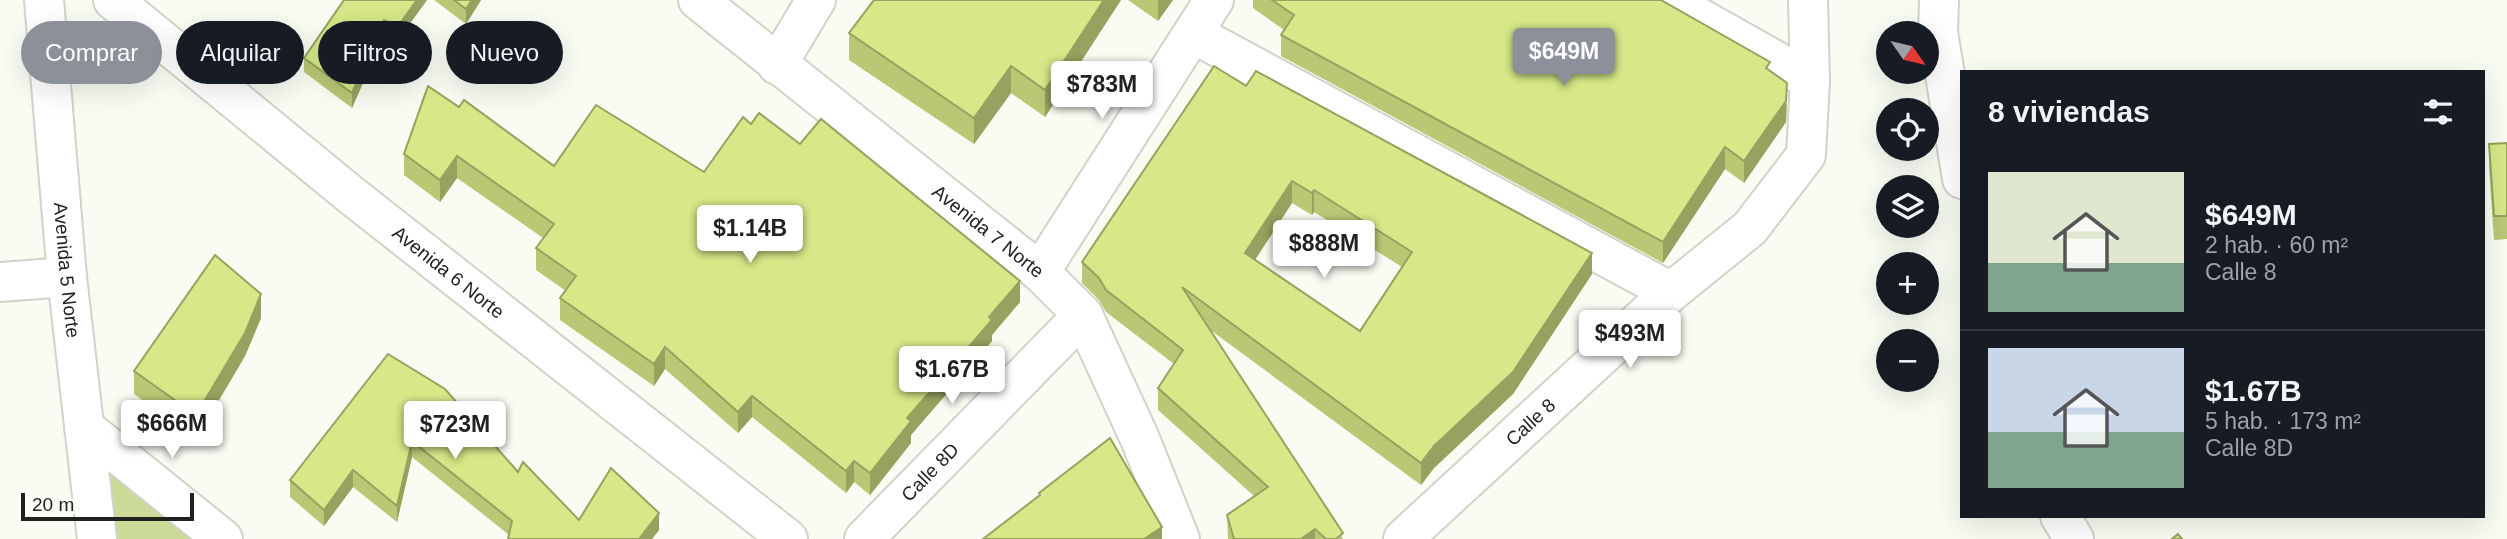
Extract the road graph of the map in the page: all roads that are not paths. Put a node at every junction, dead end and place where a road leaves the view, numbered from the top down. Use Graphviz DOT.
graph roads {
  1 [pos="44,0"];
  2 [pos="113,0"];
  3 [pos="698,0"];
  4 [pos="816,0"];
  5 [pos="1214,0"];
  6 [pos="1668,0"];
  7 [pos="1808,0"];
  8 [pos="1938,0"];
  9 [pos="1194,34"];
  10 [pos="778,65"];
  11 [pos="1810,80"];
  12 [pos="1960,167"];
  13 [pos="1040,272"];
  14 [pos="67,277"];
  15 [pos="0,282"];
  16 [pos="1671,292"];
  17 [pos="1083,315"];
  18 [pos="84,427"];
  19 [pos="2061,518"];
  20 [pos="97,539"];
  21 [pos="223,539"];
  22 [pos="788,539"];
  23 [pos="864,539"];
  24 [pos="1180,539"];
  25 [pos="1403,539"];
  26 [pos="2074,539"];
  1 -- 14 [label="street, Avenida 5 Norte"];
  2 -- 22 [label="street, Avenida 6 Norte"];
  3 -- 10 [label="street, Avenida 7 Norte"];
  4 -- 10 [label="street"];
  5 -- 9 [label="street"];
  6 -- 11 [label="street"];
  7 -- 11 [label="street"];
  8 -- 12 [label="street"];
  9 -- 13 [label="street"];
  9 -- 16 [label="street"];
  10 -- 13 [label="street, Avenida 7 Norte"];
  11 -- 16 [label="street, Calle 8"];
  13 -- 17 [label="street, Avenida 7 Norte"];
  14 -- 15 [label="street"];
  14 -- 18 [label="street, Avenida 5 Norte"];
  16 -- 25 [label="street, Calle 8"];
  17 -- 23 [label="street, Calle 8D"];
  17 -- 24 [label="street, Avenida 7 Norte"];
  18 -- 20 [label="street, Avenida 5 Norte"];
  18 -- 21 [label="street"];
  19 -- 26 [label="street"];
}
